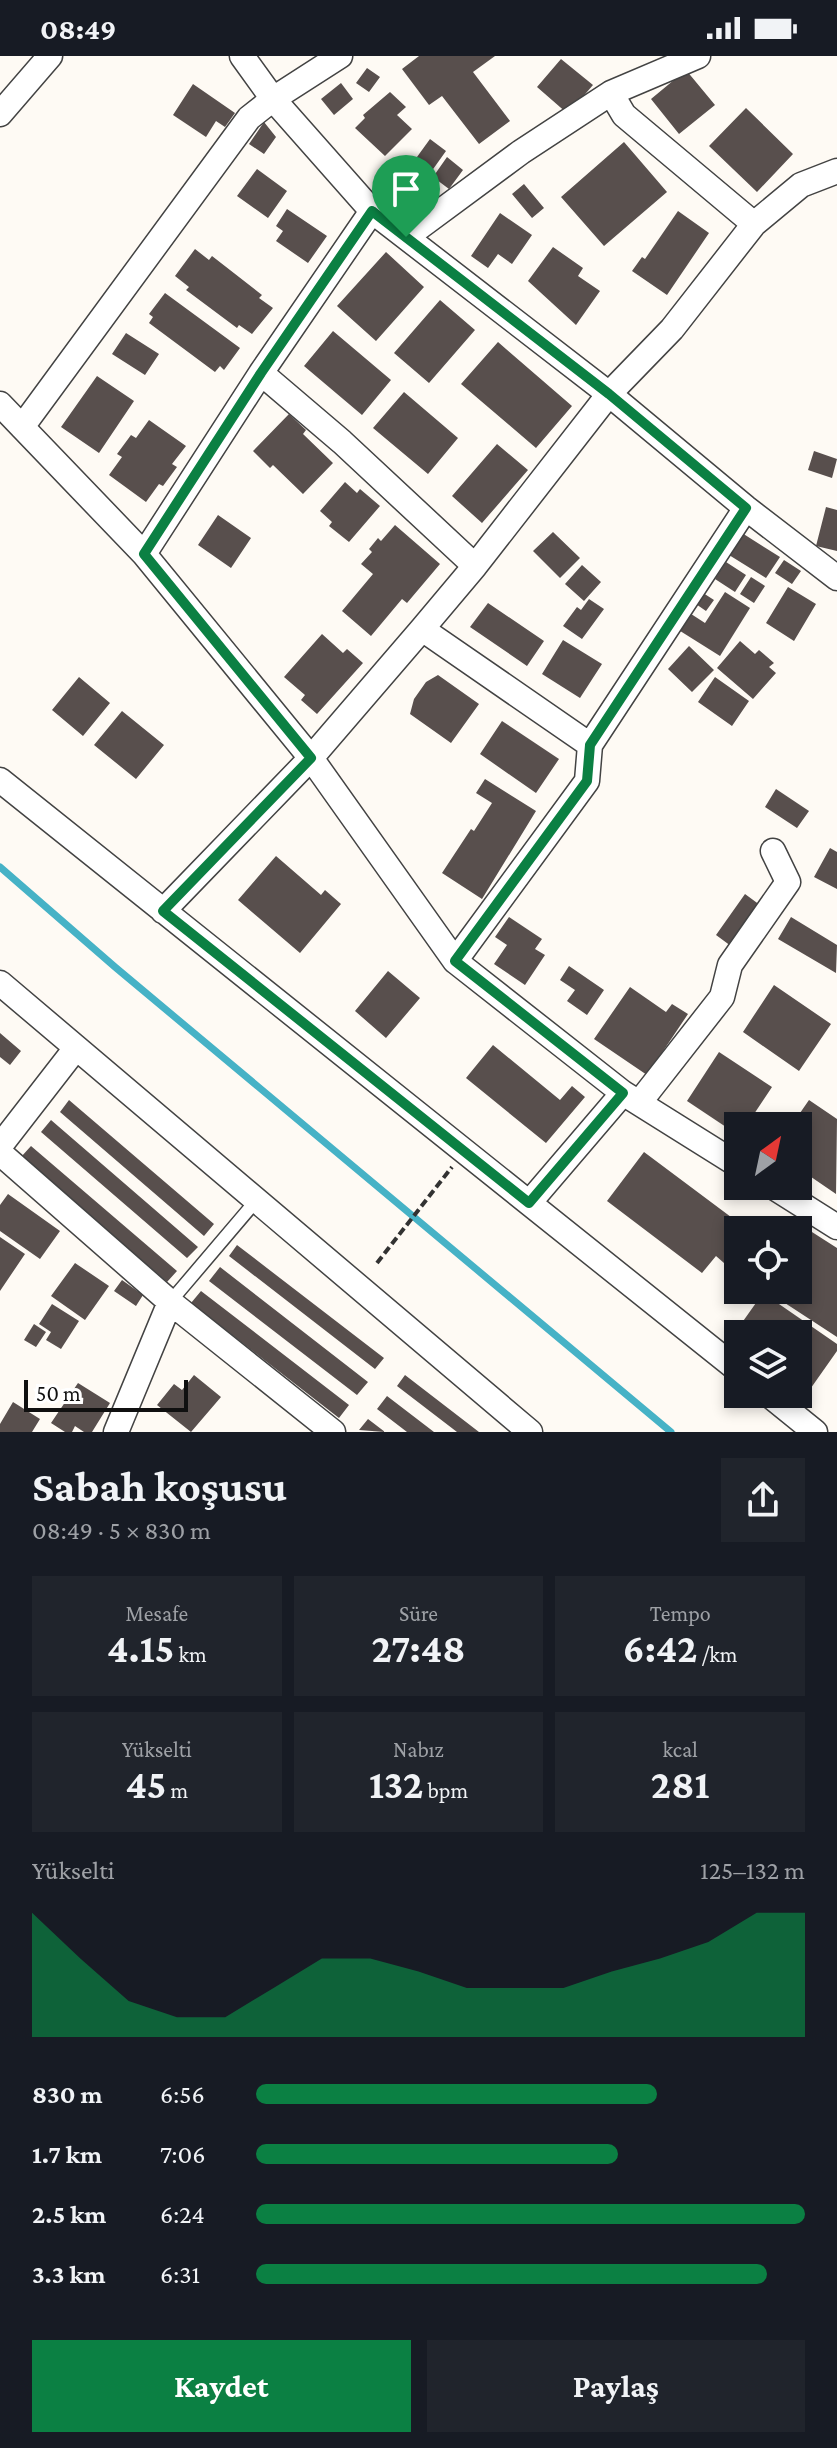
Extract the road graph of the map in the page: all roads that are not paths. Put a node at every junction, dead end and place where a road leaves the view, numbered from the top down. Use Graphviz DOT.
graph roads {
  1 [pos="50,56"];
  2 [pos="242,56"];
  3 [pos="340,56"];
  4 [pos="698,56"];
  5 [pos="611,93"];
  6 [pos="273,99"];
  7 [pos="0,114"];
  8 [pos="837,171"];
  9 [pos="372,211"];
  10 [pos="754,224"];
  11 [pos="406,237"];
  12 [pos="261,373"];
  13 [pos="609,394"];
  14 [pos="0,404"];
  15 [pos="22,427"];
  16 [pos="746,508"];
  17 [pos="144,554"];
  18 [pos="475,566"];
  19 [pos="837,578"];
  20 [pos="422,629"];
  21 [pos="590,745"];
  22 [pos="311,758"];
  23 [pos="0,780"];
  24 [pos="773,851"];
  25 [pos="163,911"];
  26 [pos="455,961"];
  27 [pos="0,983"];
  28 [pos="76,1048"];
  29 [pos="631,1098"];
  30 [pos="0,1146"];
  31 [pos="0,1153"];
  32 [pos="724,1156"];
  33 [pos="794,1200"];
  34 [pos="255,1202"];
  35 [pos="529,1203"];
  36 [pos="837,1227"];
  37 [pos="170,1302"];
  38 [pos="724,1359"];
  39 [pos="785,1408"];
  40 [pos="322,1429"];
  41 [pos="116,1432"];
  42 [pos="530,1432"];
  43 [pos="815,1432"];
  1 -- 7 [label="street"];
  2 -- 6 [label="street"];
  3 -- 6 [label="street"];
  4 -- 5 [label="street"];
  5 -- 10 [label="street"];
  5 -- 11 [label="street"];
  6 -- 9 [label="street"];
  6 -- 15 [label="street"];
  8 -- 10 [label="street"];
  9 -- 11 [label="street"];
  9 -- 12 [label="street"];
  10 -- 13 [label="street"];
  11 -- 13 [label="street"];
  12 -- 17 [label="street"];
  12 -- 18 [label="street"];
  13 -- 16 [label="street"];
  13 -- 18 [label="street"];
  14 -- 15 [label="street"];
  15 -- 17 [label="street"];
  16 -- 19 [label="street"];
  16 -- 21 [label="street"];
  17 -- 22 [label="street"];
  18 -- 20 [label="street"];
  20 -- 21 [label="street"];
  20 -- 22 [label="street"];
  21 -- 26 [label="street"];
  22 -- 25 [label="street"];
  22 -- 26 [label="street"];
  23 -- 25 [label="street"];
  24 -- 29 [label="street"];
  25 -- 35 [label="street"];
  26 -- 29 [label="street"];
  27 -- 28 [label="street"];
  28 -- 30 [label="street"];
  28 -- 34 [label="street"];
  29 -- 32 [label="street"];
  29 -- 35 [label="street"];
  31 -- 37 [label="street"];
  33 -- 36 [label="street"];
  34 -- 37 [label="lane"];
  34 -- 42 [label="street"];
  35 -- 38 [label="street"];
  37 -- 40 [label="street"];
  37 -- 41 [label="street"];
  39 -- 43 [label="street"];
}
